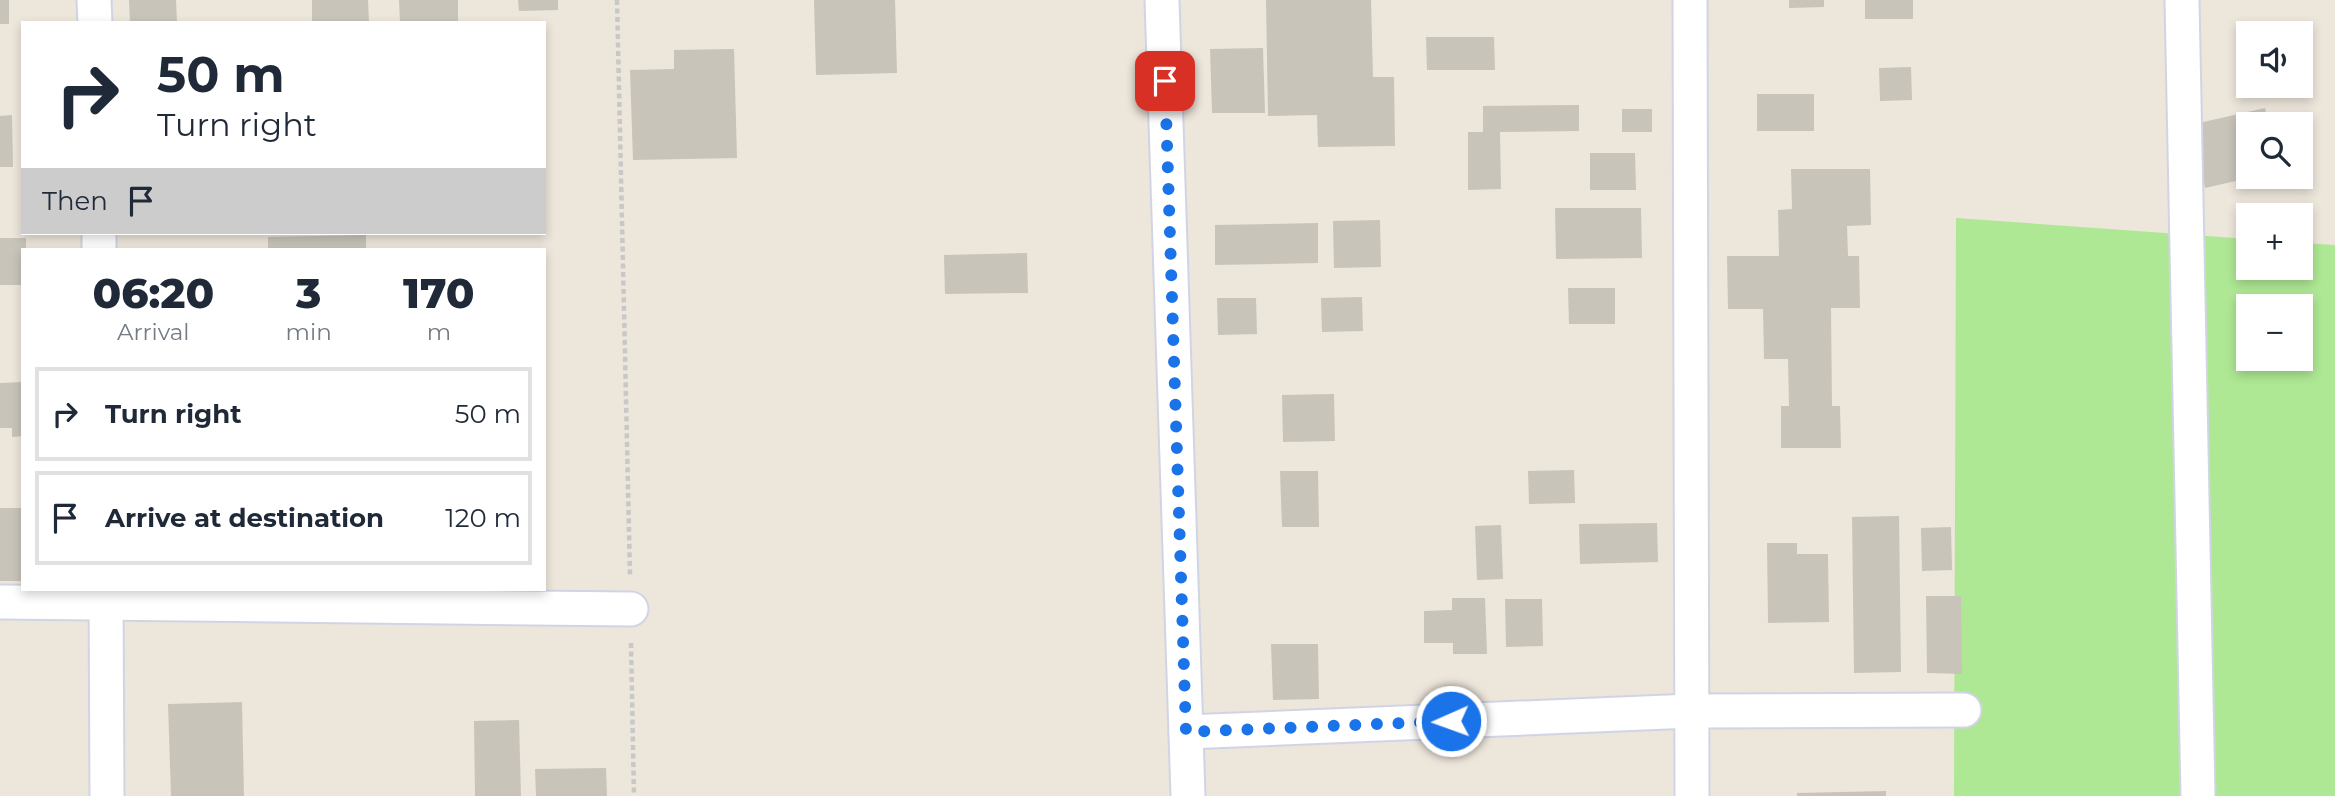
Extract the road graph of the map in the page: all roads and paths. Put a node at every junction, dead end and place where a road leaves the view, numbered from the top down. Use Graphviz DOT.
graph roads {
  1 [pos="94,0"];
  2 [pos="617,0"];
  3 [pos="1162,0"];
  4 [pos="1690,0"];
  5 [pos="2182,0"];
  6 [pos="95,21"];
  7 [pos="106,596"];
  8 [pos="0,602"];
  9 [pos="631,609"];
  10 [pos="1964,710"];
  11 [pos="1691,711"];
  12 [pos="1186,732"];
  13 [pos="107,796"];
  14 [pos="634,796"];
  15 [pos="1188,796"];
  16 [pos="1692,796"];
  17 [pos="2198,796"];
  1 -- 6 [label="street"];
  2 -- 9 [label="path"];
  3 -- 12 [label="street"];
  4 -- 11 [label="street"];
  5 -- 17 [label="street"];
  7 -- 8 [label="street"];
  7 -- 9 [label="street"];
  7 -- 13 [label="street"];
  9 -- 14 [label="path"];
  10 -- 11 [label="street"];
  11 -- 12 [label="street"];
  11 -- 16 [label="street"];
  12 -- 15 [label="street"];
}
